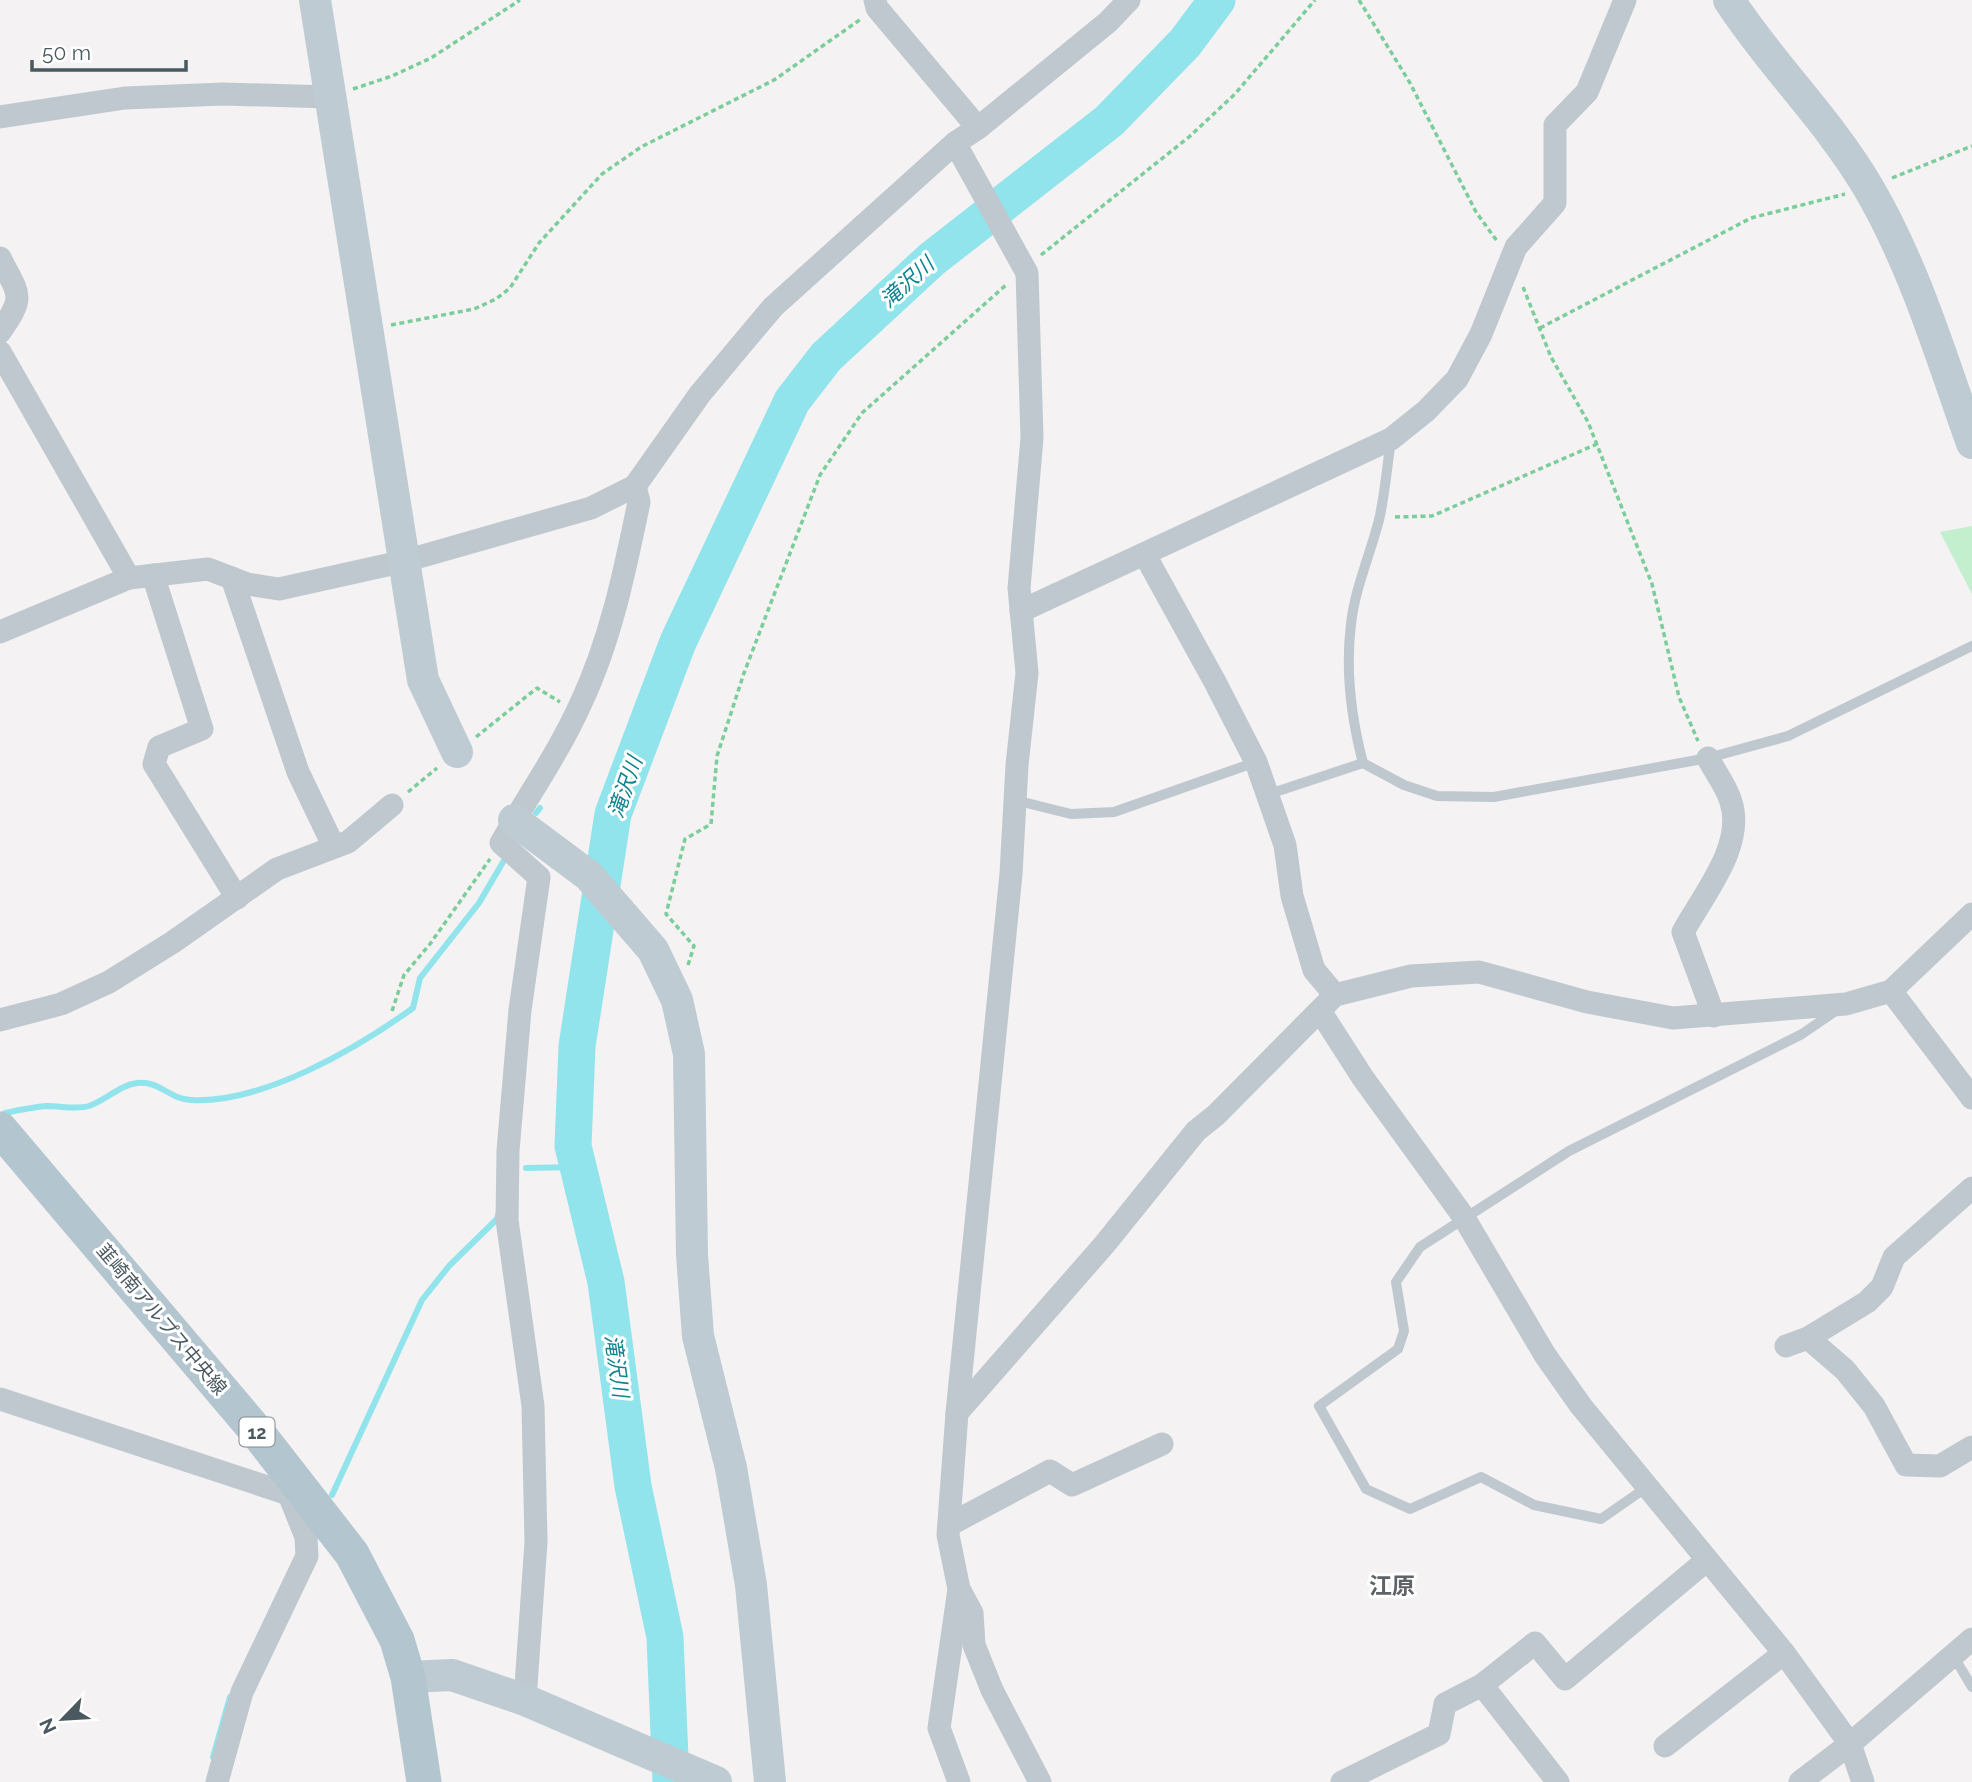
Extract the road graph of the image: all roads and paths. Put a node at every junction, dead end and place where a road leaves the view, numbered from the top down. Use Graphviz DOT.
graph roads {
  1 [pos="315,0"];
  2 [pos="520,0"];
  3 [pos="1129,0"];
  4 [pos="1314,0"];
  5 [pos="1359,0"];
  6 [pos="1625,0"];
  7 [pos="1729,0"];
  8 [pos="876,4"];
  9 [pos="330,97"];
  10 [pos="0,117"];
  11 [pos="978,128"];
  12 [pos="1972,146"];
  13 [pos="957,147"];
  14 [pos="1868,188"];
  15 [pos="0,258"];
  16 [pos="1511,260"];
  17 [pos="1021,263"];
  18 [pos="1541,328"];
  19 [pos="365,330"];
  20 [pos="0,332"];
  21 [pos="0,352"];
  22 [pos="1391,439"];
  23 [pos="1972,443"];
  24 [pos="1597,444"];
  25 [pos="635,485"];
  26 [pos="1379,518"];
  27 [pos="1145,555"];
  28 [pos="405,561"];
  29 [pos="153,575"];
  30 [pos="129,578"];
  31 [pos="232,578"];
  32 [pos="1021,611"];
  33 [pos="0,632"];
  34 [pos="1972,646"];
  35 [pos="576,712"];
  36 [pos="457,752"];
  37 [pos="1708,758"];
  38 [pos="1256,762"];
  39 [pos="1363,763"];
  40 [pos="1269,794"];
  41 [pos="1015,800"];
  42 [pos="392,805"];
  43 [pos="508,831"];
  44 [pos="334,847"];
  45 [pos="237,898"];
  46 [pos="1972,914"];
  47 [pos="671,988"];
  48 [pos="1891,991"];
  49 [pos="1327,1003"];
  50 [pos="1846,1004"];
  51 [pos="393,1011"];
  52 [pos="1714,1016"];
  53 [pos="0,1020"];
  54 [pos="1972,1098"];
  55 [pos="0,1129"];
  56 [pos="1972,1188"];
  57 [pos="1463,1216"];
  58 [pos="0,1399"];
  59 [pos="957,1413"];
  60 [pos="1162,1444"];
  61 [pos="1972,1447"];
  62 [pos="1647,1487"];
  63 [pos="302,1500"];
  64 [pos="949,1525"];
  65 [pos="1707,1560"];
  66 [pos="959,1589"];
  67 [pos="1972,1639"];
  68 [pos="1784,1653"];
  69 [pos="1954,1657"];
  70 [pos="408,1677"];
  71 [pos="1482,1685"];
  72 [pos="1972,1687"];
  73 [pos="528,1701"];
  74 [pos="1850,1744"];
  75 [pos="1665,1746"];
  76 [pos="217,1782"];
  77 [pos="424,1782"];
  78 [pos="716,1782"];
  79 [pos="769,1782"];
  80 [pos="959,1782"];
  81 [pos="1040,1782"];
  82 [pos="1342,1782"];
  83 [pos="1558,1782"];
  84 [pos="1800,1782"];
  85 [pos="1863,1782"];
  1 -- 9 [label="street"];
  2 -- 9 [label="path"];
  3 -- 11 [label="street"];
  4 -- 17 [label="path"];
  5 -- 16 [label="path"];
  6 -- 16 [label="street"];
  7 -- 14 [label="street"];
  8 -- 11 [label="street"];
  8 -- 19 [label="path"];
  9 -- 10 [label="street"];
  9 -- 19 [label="street"];
  11 -- 13 [label="street"];
  12 -- 14 [label="path"];
  13 -- 17 [label="street"];
  13 -- 25 [label="street"];
  14 -- 18 [label="path"];
  14 -- 23 [label="street"];
  15 -- 20 [label="street"];
  16 -- 18 [label="path"];
  16 -- 22 [label="street"];
  17 -- 32 [label="street"];
  17 -- 47 [label="path"];
  18 -- 24 [label="path"];
  19 -- 28 [label="street"];
  21 -- 30 [label="street"];
  22 -- 26 [label="lane"];
  22 -- 27 [label="street"];
  24 -- 26 [label="path"];
  24 -- 37 [label="path"];
  25 -- 28 [label="street"];
  25 -- 35 [label="street"];
  26 -- 39 [label="lane"];
  27 -- 32 [label="street"];
  27 -- 38 [label="street"];
  28 -- 31 [label="street"];
  28 -- 36 [label="street"];
  29 -- 30 [label="street"];
  29 -- 31 [label="street"];
  29 -- 45 [label="street"];
  30 -- 33 [label="street"];
  31 -- 44 [label="street"];
  32 -- 41 [label="street"];
  34 -- 37 [label="lane"];
  35 -- 36 [label="path"];
  35 -- 43 [label="street"];
  36 -- 42 [label="path"];
  37 -- 39 [label="lane"];
  37 -- 52 [label="street"];
  38 -- 40 [label="street"];
  38 -- 41 [label="lane"];
  39 -- 40 [label="lane"];
  40 -- 49 [label="street"];
  41 -- 59 [label="street"];
  42 -- 44 [label="street"];
  43 -- 47 [label="street"];
  43 -- 51 [label="path"];
  43 -- 73 [label="street"];
  44 -- 45 [label="street"];
  45 -- 53 [label="street"];
  46 -- 48 [label="street"];
  47 -- 79 [label="street"];
  48 -- 50 [label="street"];
  48 -- 54 [label="street"];
  49 -- 52 [label="street"];
  49 -- 57 [label="street"];
  49 -- 59 [label="street"];
  50 -- 52 [label="street"];
  50 -- 57 [label="lane"];
  55 -- 63 [label="main road, 韮崎南アルプス中央線 / 12"];
  56 -- 61 [label="street"];
  57 -- 62 [label="street"];
  57 -- 62 [label="lane"];
  58 -- 63 [label="street"];
  59 -- 64 [label="street"];
  60 -- 64 [label="street"];
  62 -- 65 [label="street"];
  63 -- 70 [label="main road, 韮崎南アルプス中央線 / 12"];
  63 -- 76 [label="street"];
  64 -- 66 [label="street"];
  65 -- 68 [label="street"];
  65 -- 71 [label="street"];
  66 -- 80 [label="street"];
  66 -- 81 [label="street"];
  67 -- 69 [label="street"];
  68 -- 74 [label="street"];
  68 -- 75 [label="street"];
  69 -- 72 [label="lane"];
  69 -- 74 [label="street"];
  70 -- 73 [label="street"];
  70 -- 77 [label="main road, 韮崎南アルプス中央線 / 12"];
  71 -- 82 [label="street"];
  71 -- 83 [label="street"];
  73 -- 78 [label="street"];
  74 -- 84 [label="street"];
  74 -- 85 [label="street"];
}
